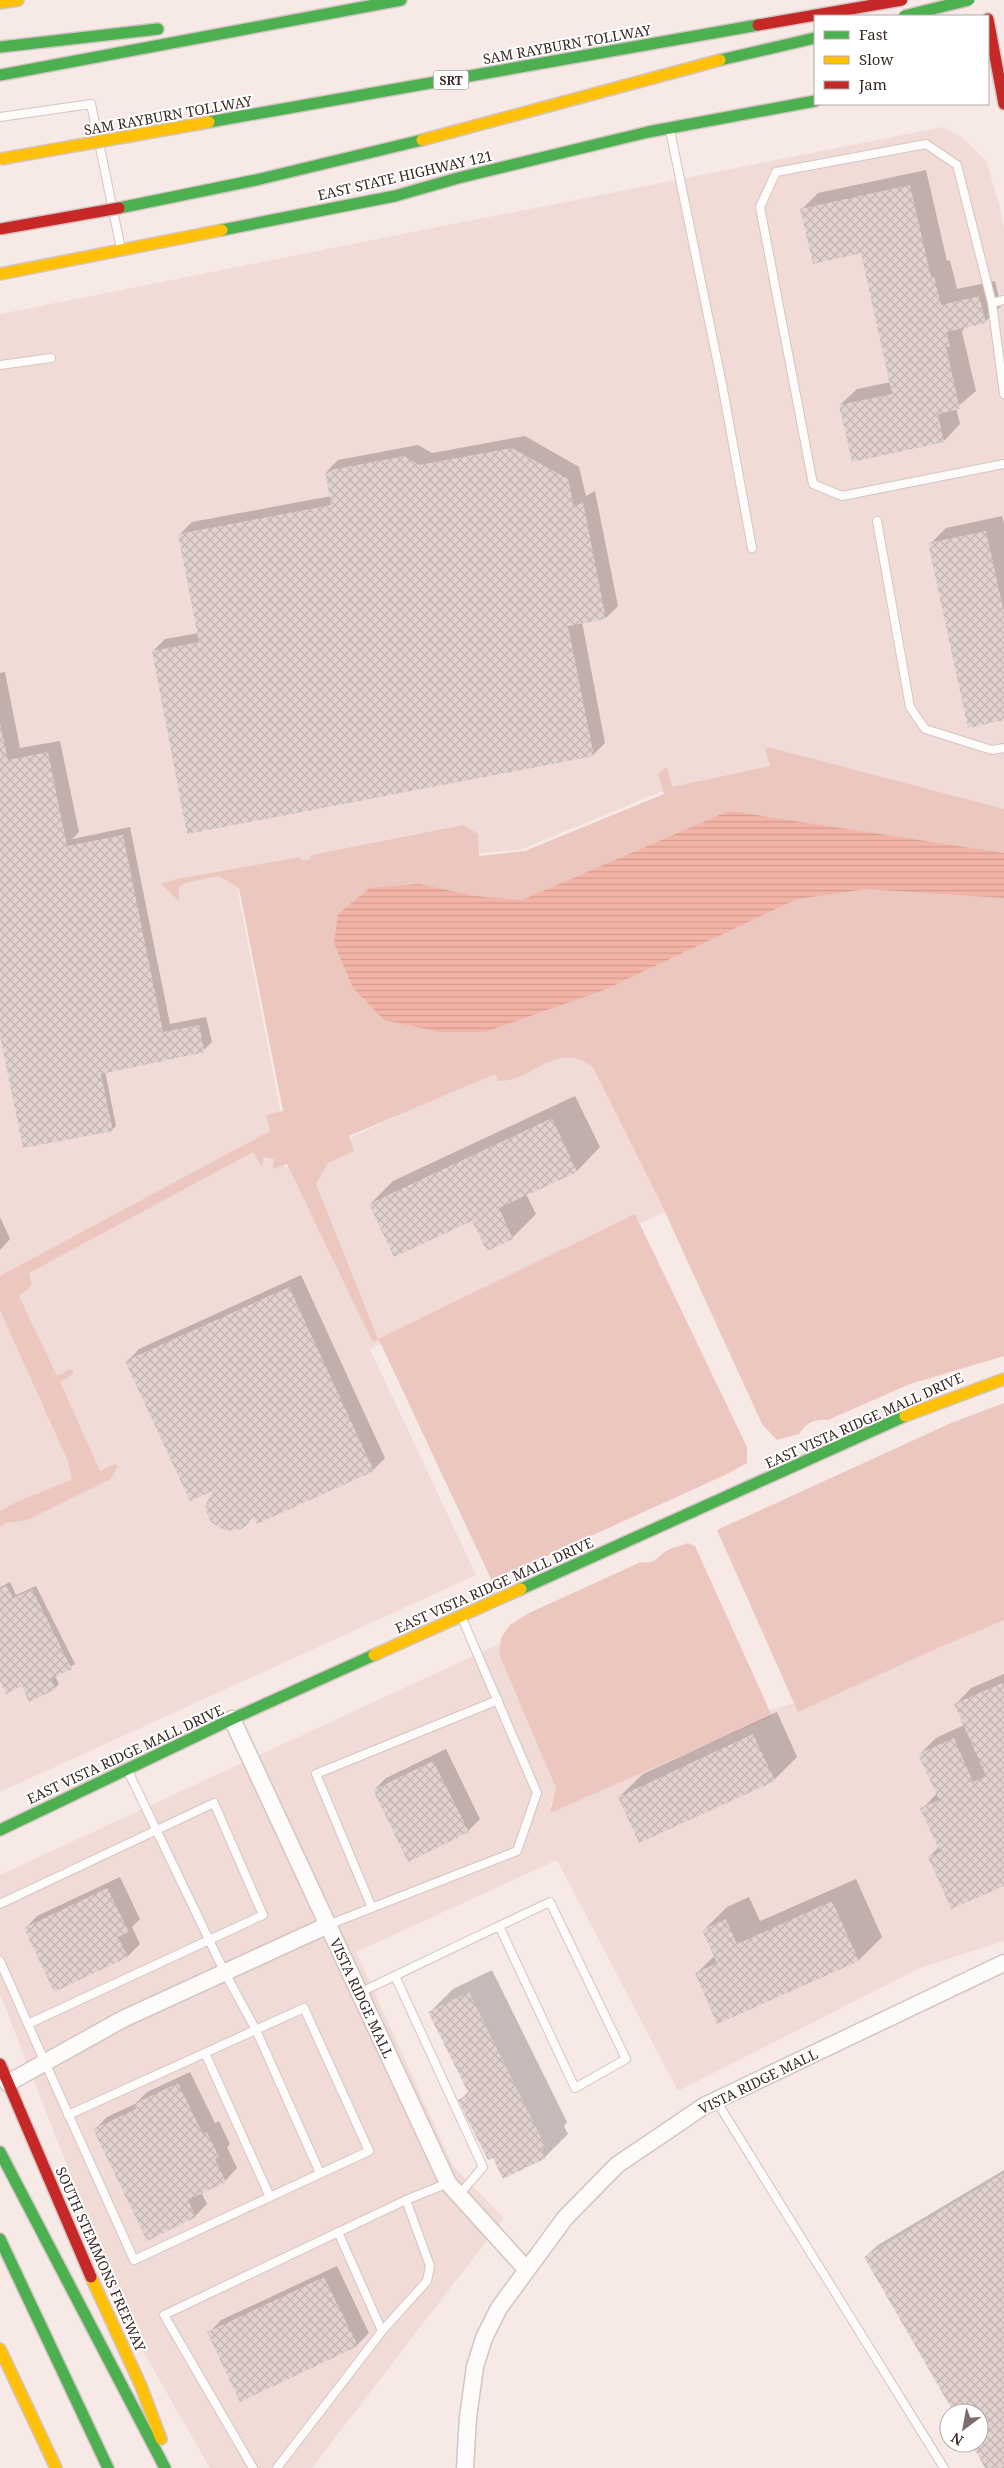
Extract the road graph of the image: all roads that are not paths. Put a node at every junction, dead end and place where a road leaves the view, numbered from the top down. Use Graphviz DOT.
graph roads {
  1 [pos="18,0"];
  2 [pos="400,0"];
  3 [pos="902,0"];
  4 [pos="926,0"];
  5 [pos="969,0"];
  6 [pos="0,3"];
  7 [pos="817,15"];
  8 [pos="908,15"];
  9 [pos="924,15"];
  10 [pos="814,16"];
  11 [pos="223,21"];
  12 [pos="989,26"];
  13 [pos="165,28"];
  14 [pos="814,38"];
  15 [pos="0,47"];
  16 [pos="996,68"];
  17 [pos="0,75"];
  18 [pos="743,102"];
  19 [pos="814,102"];
  20 [pos="1004,104"];
  21 [pos="0,117"];
  22 [pos="670,128"];
  23 [pos="656,131"];
  24 [pos="0,160"];
  25 [pos="0,229"];
  26 [pos="121,250"];
  27 [pos="0,274"];
  28 [pos="1004,300"];
  29 [pos="992,303"];
  30 [pos="50,358"];
  31 [pos="0,365"];
  32 [pos="1004,394"];
  33 [pos="1004,464"];
  34 [pos="878,520"];
  35 [pos="752,548"];
  36 [pos="1004,748"];
  37 [pos="1004,1379"];
  38 [pos="462,1616"];
  39 [pos="498,1700"];
  40 [pos="232,1719"];
  41 [pos="127,1769"];
  42 [pos="0,1830"];
  43 [pos="157,1830"];
  44 [pos="0,1904"];
  45 [pos="372,1908"];
  46 [pos="328,1926"];
  47 [pos="500,1926"];
  48 [pos="210,1939"];
  49 [pos="0,1961"];
  50 [pos="1004,1963"];
  51 [pos="225,1972"];
  52 [pos="395,1976"];
  53 [pos="359,1993"];
  54 [pos="28,2024"];
  55 [pos="256,2030"];
  56 [pos="205,2053"];
  57 [pos="44,2063"];
  58 [pos="0,2064"];
  59 [pos="8,2083"];
  60 [pos="717,2102"];
  61 [pos="68,2115"];
  62 [pos="0,2152"];
  63 [pos="320,2173"];
  64 [pos="453,2189"];
  65 [pos="270,2197"];
  66 [pos="406,2200"];
  67 [pos="338,2232"];
  68 [pos="0,2238"];
  69 [pos="526,2269"];
  70 [pos="382,2331"];
  71 [pos="0,2349"];
  72 [pos="56,2468"];
  73 [pos="108,2468"];
  74 [pos="165,2468"];
  75 [pos="172,2468"];
  76 [pos="253,2468"];
  77 [pos="277,2468"];
  78 [pos="465,2468"];
  79 [pos="944,2468"];
  1 -- 6 [label="main road"];
  2 -- 11 [label="main road"];
  2 -- 17 [label="main road"];
  3 -- 7 [label="main road, SAM RAYBURN TOLLWAY / SRT, bridge"];
  4 -- 9 [label="main road"];
  5 -- 8 [label="main road, bridge"];
  10 -- 24 [label="main road, SAM RAYBURN TOLLWAY / SRT, bridge"];
  12 -- 16 [label="main road"];
  13 -- 15 [label="main road"];
  14 -- 25 [label="main road, bridge"];
  16 -- 20 [label="main road"];
  18 -- 23 [label="main road"];
  19 -- 22 [label="main road, EAST STATE HIGHWAY 121"];
  21 -- 26 [label="lane"];
  22 -- 23 [label="main road, EAST STATE HIGHWAY 121"];
  22 -- 35 [label="lane"];
  23 -- 26 [label="main road, EAST STATE HIGHWAY 121"];
  26 -- 27 [label="main road, EAST STATE HIGHWAY 121"];
  28 -- 29 [label="lane"];
  29 -- 32 [label="lane"];
  29 -- 33 [label="lane"];
  30 -- 31 [label="lane"];
  34 -- 36 [label="lane"];
  37 -- 38 [label="main road, EAST VISTA RIDGE MALL DRIVE"];
  38 -- 39 [label="lane"];
  38 -- 40 [label="main road, EAST VISTA RIDGE MALL DRIVE"];
  39 -- 45 [label="lane"];
  39 -- 45 [label="lane"];
  40 -- 41 [label="main road, EAST VISTA RIDGE MALL DRIVE"];
  40 -- 46 [label="street, VISTA RIDGE MALL"];
  41 -- 42 [label="main road, EAST VISTA RIDGE MALL DRIVE"];
  41 -- 43 [label="lane"];
  43 -- 44 [label="lane"];
  43 -- 48 [label="lane"];
  43 -- 48 [label="lane"];
  45 -- 46 [label="lane"];
  46 -- 51 [label="street, VISTA RIDGE MALL"];
  46 -- 53 [label="street, VISTA RIDGE MALL"];
  47 -- 47 [label="lane"];
  47 -- 52 [label="lane"];
  48 -- 51 [label="lane"];
  48 -- 54 [label="lane"];
  49 -- 54 [label="lane"];
  50 -- 60 [label="street, VISTA RIDGE MALL"];
  51 -- 55 [label="lane"];
  51 -- 57 [label="street, VISTA RIDGE MALL"];
  52 -- 53 [label="lane"];
  52 -- 64 [label="lane"];
  53 -- 64 [label="street, VISTA RIDGE MALL"];
  54 -- 57 [label="lane"];
  55 -- 56 [label="lane"];
  55 -- 63 [label="lane"];
  55 -- 63 [label="lane"];
  56 -- 61 [label="lane"];
  56 -- 65 [label="lane"];
  57 -- 59 [label="street, VISTA RIDGE MALL"];
  57 -- 61 [label="lane"];
  58 -- 59 [label="main road, SOUTH STEMMONS FREEWAY"];
  59 -- 75 [label="main road, SOUTH STEMMONS FREEWAY"];
  60 -- 69 [label="street, VISTA RIDGE MALL"];
  60 -- 79 [label="lane"];
  61 -- 65 [label="lane"];
  62 -- 74 [label="main road"];
  63 -- 65 [label="lane"];
  64 -- 66 [label="lane"];
  64 -- 69 [label="street, VISTA RIDGE MALL"];
  66 -- 67 [label="lane"];
  66 -- 70 [label="lane"];
  67 -- 70 [label="lane"];
  67 -- 76 [label="lane"];
  68 -- 73 [label="main road"];
  69 -- 78 [label="street, VISTA RIDGE MALL"];
  70 -- 77 [label="lane"];
  71 -- 72 [label="main road"];
}
